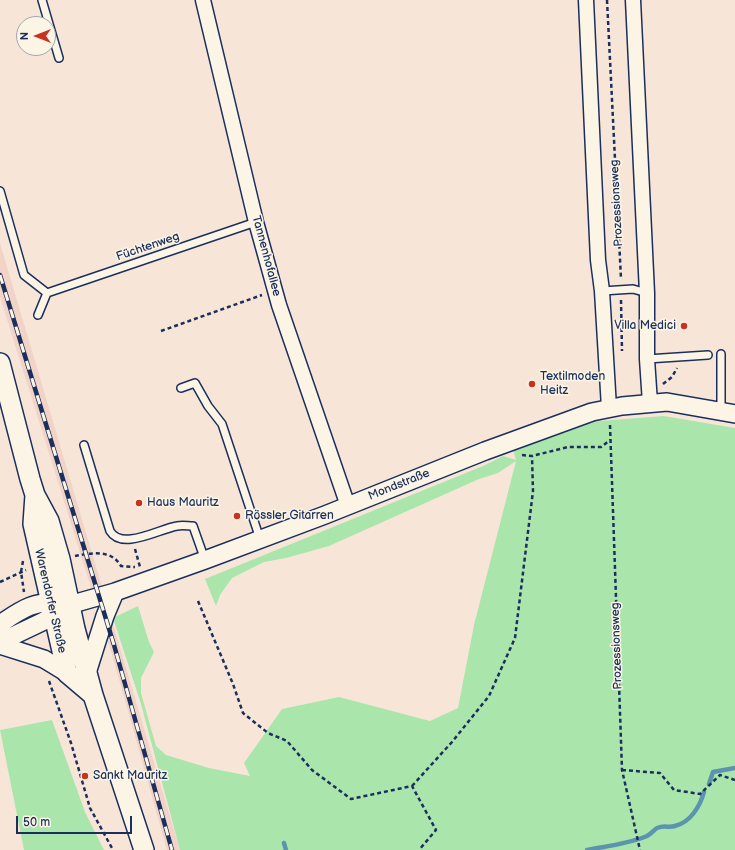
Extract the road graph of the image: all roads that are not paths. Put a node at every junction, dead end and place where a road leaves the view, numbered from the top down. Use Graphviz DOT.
graph roads {
  1 [pos="42,0"];
  2 [pos="203,0"];
  3 [pos="586,0"];
  4 [pos="633,0"];
  5 [pos="59,58"];
  6 [pos="0,191"];
  7 [pos="256,222"];
  8 [pos="602,291"];
  9 [pos="47,293"];
  10 [pos="647,293"];
  11 [pos="38,315"];
  12 [pos="721,354"];
  13 [pos="708,355"];
  14 [pos="647,359"];
  15 [pos="0,364"];
  16 [pos="181,388"];
  17 [pos="649,397"];
  18 [pos="609,408"];
  19 [pos="728,413"];
  20 [pos="84,445"];
  21 [pos="35,495"];
  22 [pos="348,506"];
  23 [pos="260,539"];
  24 [pos="205,560"];
  25 [pos="115,592"];
  26 [pos="69,605"];
  27 [pos="52,609"];
  28 [pos="0,624"];
  29 [pos="0,643"];
  30 [pos="66,673"];
  31 [pos="88,673"];
  32 [pos="93,695"];
  33 [pos="144,850"];
  1 -- 5 [label="lane"];
  2 -- 7 [label="street, Tannenhofallee"];
  3 -- 8 [label="street, Prozessionsweg"];
  4 -- 10 [label="street"];
  6 -- 9 [label="lane"];
  7 -- 9 [label="lane, Füchtenweg"];
  7 -- 22 [label="street, Tannenhofallee"];
  8 -- 10 [label="lane"];
  8 -- 18 [label="street"];
  9 -- 11 [label="lane"];
  10 -- 14 [label="street"];
  12 -- 19 [label="lane"];
  13 -- 14 [label="lane"];
  14 -- 17 [label="street"];
  15 -- 21 [label="main road, Warendorfer Straße"];
  16 -- 23 [label="lane"];
  17 -- 18 [label="street, Mondstraße"];
  17 -- 19 [label="street, Mondstraße"];
  18 -- 22 [label="street, Mondstraße"];
  20 -- 24 [label="lane"];
  21 -- 26 [label="main road, Warendorfer Straße"];
  21 -- 27 [label="main road, Warendorfer Straße"];
  22 -- 23 [label="street, Mondstraße"];
  23 -- 24 [label="street, Mondstraße"];
  24 -- 25 [label="street, Mondstraße"];
  25 -- 26 [label="street, Mondstraße"];
  25 -- 31 [label="street"];
  26 -- 27 [label="street, Mondstraße"];
  26 -- 31 [label="main road, Warendorfer Straße"];
  27 -- 28 [label="street"];
  27 -- 29 [label="street, Mondstraße"];
  27 -- 30 [label="main road, Warendorfer Straße"];
  29 -- 30 [label="street"];
  30 -- 32 [label="main road"];
  31 -- 32 [label="main road, Warendorfer Straße"];
  32 -- 33 [label="main road, Warendorfer Straße"];
}
